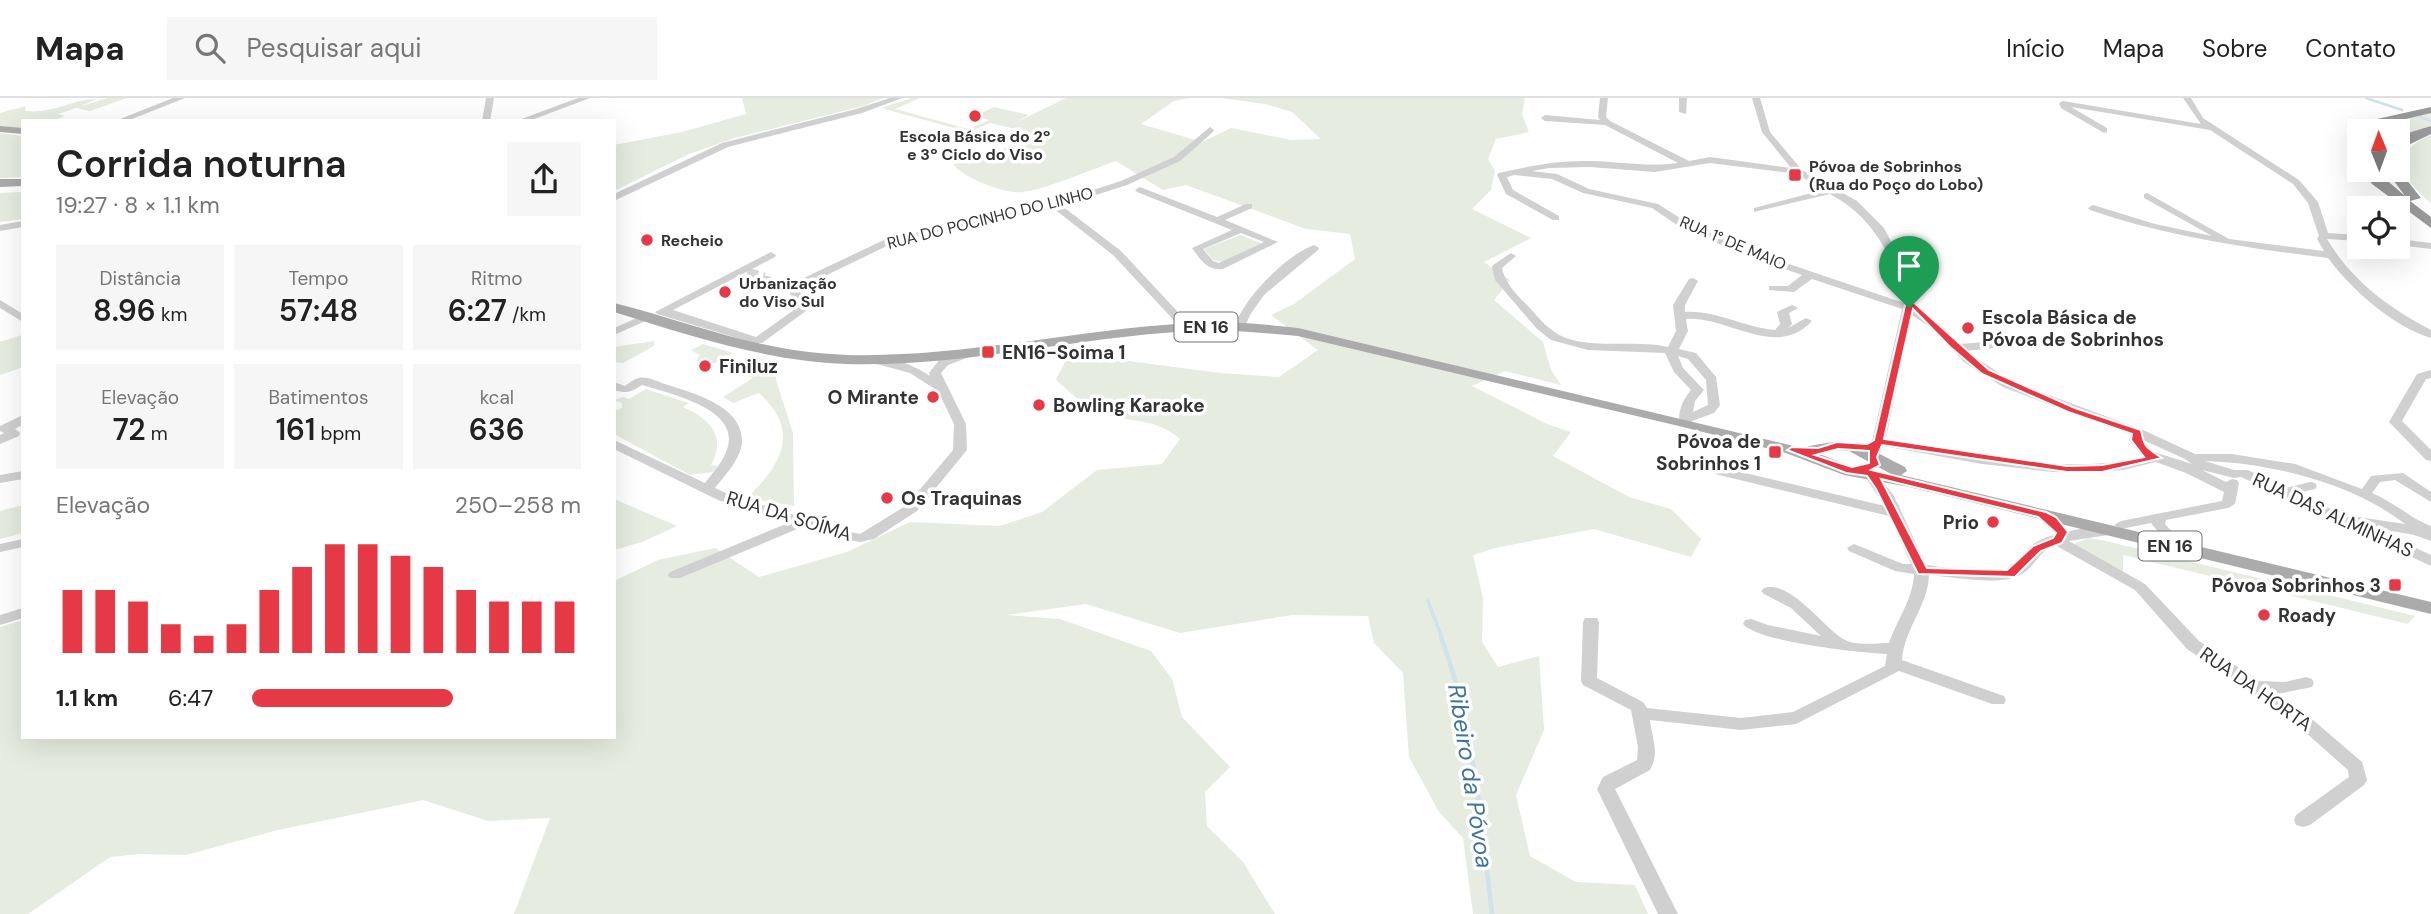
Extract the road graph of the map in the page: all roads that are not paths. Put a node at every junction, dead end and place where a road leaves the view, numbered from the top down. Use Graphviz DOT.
graph roads {
  1 [pos="181,98"];
  2 [pos="489,98"];
  3 [pos="585,98"];
  4 [pos="898,98"];
  5 [pos="1604,98"];
  6 [pos="1683,98"];
  7 [pos="1756,98"];
  8 [pos="2187,98"];
  9 [pos="561,101"];
  10 [pos="2427,110"];
  11 [pos="1683,113"];
  12 [pos="1545,118"];
  13 [pos="124,119"];
  14 [pos="486,119"];
  15 [pos="524,119"];
  16 [pos="2389,119"];
  17 [pos="1607,123"];
  18 [pos="0,129"];
  19 [pos="1210,130"];
  20 [pos="2104,130"];
  21 [pos="2213,130"];
  22 [pos="2431,130"];
  23 [pos="21,131"];
  24 [pos="2410,137"];
  25 [pos="1686,163"];
  26 [pos="1799,172"];
  27 [pos="1517,173"];
  28 [pos="2378,182"];
  29 [pos="2400,182"];
  30 [pos="1124,183"];
  31 [pos="21,184"];
  32 [pos="0,185"];
  33 [pos="1833,190"];
  34 [pos="2147,196"];
  35 [pos="616,197"];
  36 [pos="1055,205"];
  37 [pos="1249,206"];
  38 [pos="2093,208"];
  39 [pos="1757,210"];
  40 [pos="2431,212"];
  41 [pos="1556,218"];
  42 [pos="1217,220"];
  43 [pos="2431,223"];
  44 [pos="21,224"];
  45 [pos="0,228"];
  46 [pos="1240,230"];
  47 [pos="2324,236"];
  48 [pos="2347,237"];
  49 [pos="2232,243"];
  50 [pos="2410,244"];
  51 [pos="2428,246"];
  52 [pos="1314,248"];
  53 [pos="771,255"];
  54 [pos="2331,255"];
  55 [pos="1511,256"];
  56 [pos="1811,274"];
  57 [pos="764,278"];
  58 [pos="1693,281"];
  59 [pos="792,288"];
  60 [pos="1773,288"];
  61 [pos="0,303"];
  62 [pos="616,307"];
  63 [pos="1792,308"];
  64 [pos="1912,309"];
  65 [pos="12,312"];
  66 [pos="653,315"];
  67 [pos="1681,316"];
  68 [pos="1806,321"];
  69 [pos="1240,327"];
  70 [pos="1187,328"];
  71 [pos="616,331"];
  72 [pos="1780,331"];
  73 [pos="2431,335"];
  74 [pos="2022,342"];
  75 [pos="1956,348"];
  76 [pos="980,350"];
  77 [pos="1671,353"];
  78 [pos="926,356"];
  79 [pos="872,359"];
  80 [pos="930,374"];
  81 [pos="2431,374"];
  82 [pos="616,387"];
  83 [pos="21,420"];
  84 [pos="1685,421"];
  85 [pos="2138,433"];
  86 [pos="0,440"];
  87 [pos="616,444"];
  88 [pos="1830,457"];
  89 [pos="2431,457"];
  90 [pos="2157,458"];
  91 [pos="1871,461"];
  92 [pos="2194,463"];
  93 [pos="2238,470"];
  94 [pos="1720,471"];
  95 [pos="21,475"];
  96 [pos="0,479"];
  97 [pos="1909,482"];
  98 [pos="2310,486"];
  99 [pos="707,489"];
  100 [pos="2231,490"];
  101 [pos="2287,492"];
  102 [pos="2365,494"];
  103 [pos="1886,496"];
  104 [pos="2431,498"];
  105 [pos="1895,513"];
  106 [pos="2042,514"];
  107 [pos="2333,514"];
  108 [pos="2159,519"];
  109 [pos="800,523"];
  110 [pos="2116,528"];
  111 [pos="2426,531"];
  112 [pos="2169,536"];
  113 [pos="2057,540"];
  114 [pos="21,543"];
  115 [pos="0,548"];
  116 [pos="1854,548"];
  117 [pos="2431,561"];
  118 [pos="675,575"];
  119 [pos="1923,579"];
  120 [pos="1769,591"];
  121 [pos="2431,598"];
  122 [pos="2431,608"];
  123 [pos="21,614"];
  124 [pos="0,620"];
  125 [pos="1591,622"];
  126 [pos="1751,624"];
  127 [pos="1841,645"];
  128 [pos="1895,656"];
  129 [pos="2306,683"];
  130 [pos="2258,687"];
  131 [pos="1998,699"];
  132 [pos="1642,713"];
  133 [pos="2304,820"];
  134 [pos="1668,914"];
  1 -- 13 [label="street"];
  2 -- 14 [label="street"];
  3 -- 9 [label="street"];
  4 -- 35 [label="street"];
  5 -- 17 [label="street"];
  6 -- 11 [label="street"];
  7 -- 26 [label="street"];
  8 -- 21 [label="street"];
  9 -- 15 [label="street"];
  10 -- 16 [label="highway"];
  12 -- 17 [label="street"];
  17 -- 25 [label="street"];
  18 -- 23 [label="main road"];
  19 -- 30 [label="street, RUA DO POCINHO DO LINHO"];
  20 -- 21 [label="street"];
  21 -- 47 [label="street"];
  22 -- 24 [label="highway"];
  25 -- 26 [label="street"];
  25 -- 27 [label="street"];
  26 -- 33 [label="street"];
  27 -- 41 [label="street"];
  27 -- 56 [label="street, RUA 1° DE MAIO"];
  28 -- 43 [label="highway"];
  29 -- 40 [label="highway"];
  30 -- 36 [label="street, RUA DO POCINHO DO LINHO"];
  30 -- 42 [label="street"];
  31 -- 32 [label="main road"];
  33 -- 39 [label="street"];
  33 -- 64 [label="street"];
  34 -- 49 [label="street"];
  36 -- 59 [label="street, RUA DO POCINHO DO LINHO"];
  36 -- 70 [label="street"];
  37 -- 42 [label="street"];
  38 -- 49 [label="street"];
  42 -- 46 [label="street"];
  44 -- 45 [label="street"];
  46 -- 46 [label="street"];
  47 -- 48 [label="street"];
  47 -- 54 [label="street"];
  49 -- 54 [label="street"];
  50 -- 51 [label="street"];
  52 -- 69 [label="street"];
  53 -- 66 [label="street"];
  54 -- 73 [label="street"];
  55 -- 77 [label="street"];
  56 -- 60 [label="street"];
  56 -- 64 [label="street, RUA 1° DE MAIO"];
  57 -- 59 [label="street"];
  58 -- 67 [label="street"];
  59 -- 66 [label="street"];
  61 -- 65 [label="street"];
  62 -- 66 [label="main road, EN 16"];
  63 -- 72 [label="street"];
  64 -- 75 [label="street"];
  64 -- 91 [label="street"];
  66 -- 71 [label="street"];
  66 -- 79 [label="main road, EN 16"];
  67 -- 72 [label="street"];
  67 -- 77 [label="street"];
  68 -- 72 [label="street"];
  69 -- 70 [label="main road, EN 16"];
  69 -- 84 [label="main road, EN 16"];
  70 -- 76 [label="main road, EN 16"];
  74 -- 75 [label="street"];
  75 -- 85 [label="street"];
  76 -- 78 [label="main road, EN 16"];
  76 -- 80 [label="street"];
  77 -- 84 [label="street"];
  77 -- 84 [label="street"];
  78 -- 79 [label="main road, EN 16"];
  78 -- 80 [label="street"];
  79 -- 80 [label="street"];
  80 -- 109 [label="street, RUA DA SOÍMA"];
  81 -- 89 [label="street"];
  82 -- 99 [label="street"];
  83 -- 86 [label="street"];
  84 -- 88 [label="main road, EN 16"];
  85 -- 90 [label="street"];
  85 -- 92 [label="street"];
  87 -- 99 [label="street, RUA DA SOÍMA"];
  88 -- 91 [label="main road, EN 16"];
  88 -- 91 [label="main road, EN 16"];
  90 -- 91 [label="street"];
  90 -- 92 [label="street"];
  91 -- 97 [label="main road, EN 16"];
  91 -- 103 [label="street"];
  91 -- 110 [label="main road, EN 16"];
  92 -- 93 [label="street"];
  92 -- 100 [label="street"];
  93 -- 100 [label="street"];
  93 -- 101 [label="street, RUA DAS ALMINHAS"];
  93 -- 102 [label="street"];
  94 -- 105 [label="street"];
  95 -- 96 [label="street"];
  97 -- 103 [label="street"];
  97 -- 106 [label="main road, EN 16"];
  98 -- 101 [label="street"];
  99 -- 109 [label="street, RUA DA SOÍMA"];
  100 -- 108 [label="street"];
  101 -- 107 [label="street, RUA DAS ALMINHAS"];
  102 -- 104 [label="street"];
  102 -- 111 [label="street"];
  103 -- 105 [label="street"];
  105 -- 119 [label="street"];
  106 -- 110 [label="main road, EN 16"];
  106 -- 113 [label="street"];
  107 -- 111 [label="street"];
  107 -- 117 [label="street, RUA DAS ALMINHAS"];
  108 -- 110 [label="street"];
  108 -- 112 [label="street"];
  109 -- 118 [label="street"];
  110 -- 112 [label="main road, EN 16"];
  110 -- 113 [label="street"];
  110 -- 122 [label="main road, EN 16"];
  112 -- 121 [label="main road, EN 16"];
  113 -- 119 [label="street"];
  113 -- 130 [label="street, RUA DA HORTA"];
  114 -- 115 [label="street"];
  116 -- 119 [label="street"];
  119 -- 128 [label="street"];
  120 -- 127 [label="street"];
  123 -- 124 [label="street"];
  125 -- 132 [label="street"];
  126 -- 127 [label="street"];
  127 -- 128 [label="street"];
  128 -- 131 [label="street"];
  128 -- 132 [label="street"];
  129 -- 130 [label="street"];
  130 -- 133 [label="street, RUA DA HORTA"];
  132 -- 134 [label="street"];
}
